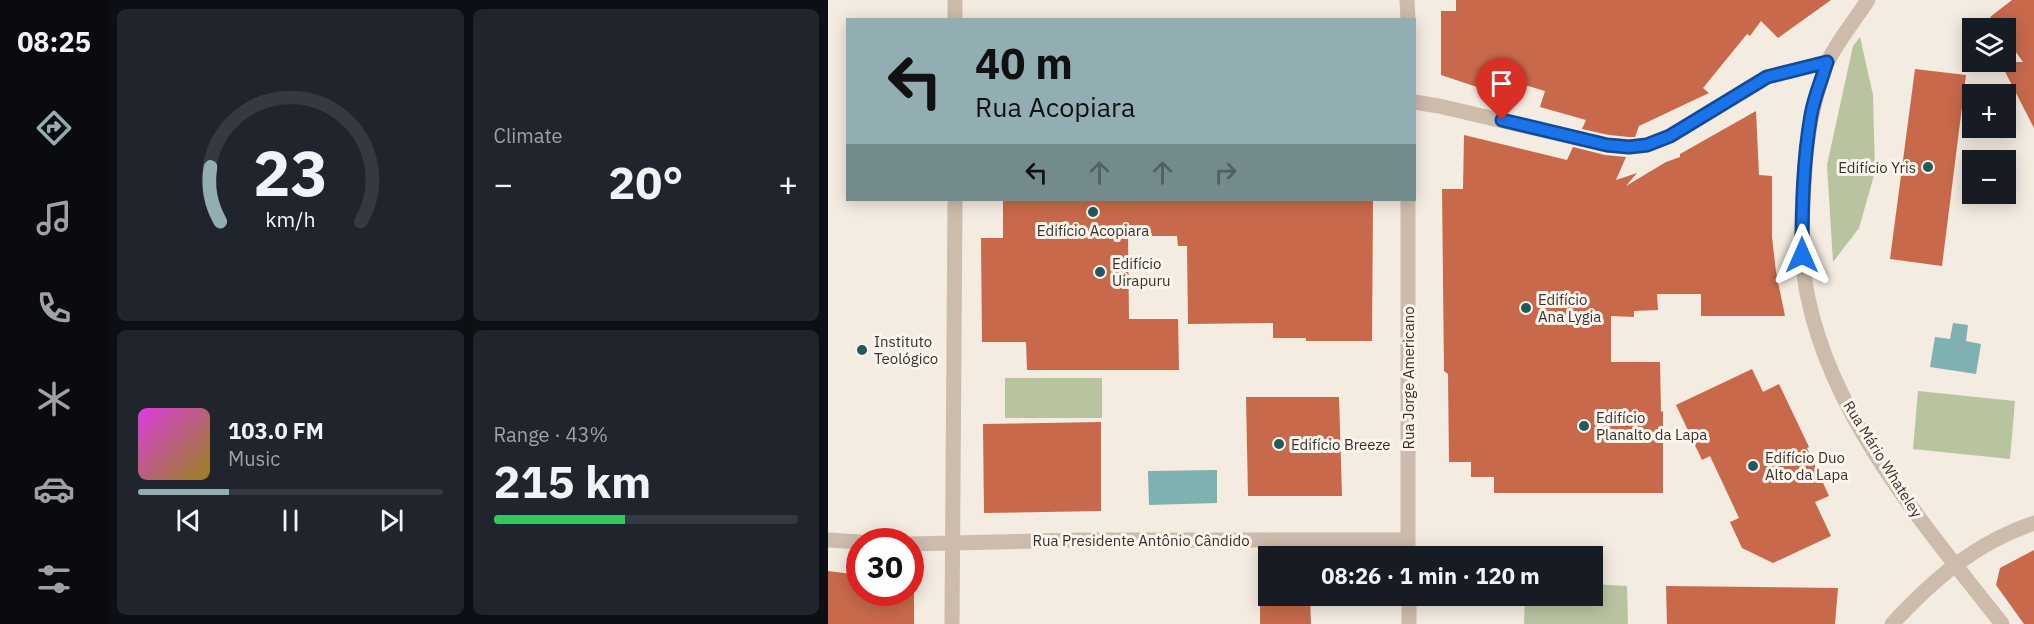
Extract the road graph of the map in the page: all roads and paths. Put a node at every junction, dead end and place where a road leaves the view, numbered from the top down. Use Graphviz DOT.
graph roads {
  1 [pos="955,0"];
  2 [pos="1407,0"];
  3 [pos="1868,0"];
  4 [pos="955,18"];
  5 [pos="1408,18"];
  6 [pos="1827,62"];
  7 [pos="1416,102"];
  8 [pos="955,201"];
  9 [pos="1408,201"];
  10 [pos="2034,523"];
  11 [pos="828,540"];
  12 [pos="1408,540"];
  13 [pos="846,541"];
  14 [pos="952,543"];
  15 [pos="924,544"];
  16 [pos="1408,546"];
  17 [pos="1955,564"];
  18 [pos="1408,606"];
  19 [pos="952,624"];
  20 [pos="1409,624"];
  21 [pos="1892,624"];
  22 [pos="2002,624"];
  1 -- 4 [label="street"];
  2 -- 5 [label="street"];
  3 -- 6 [label="street, Rua Mário Whateley"];
  6 -- 7 [label="street"];
  6 -- 17 [label="street, Rua Mário Whateley"];
  8 -- 14 [label="street"];
  9 -- 12 [label="street, Rua Jorge Americano"];
  10 -- 17 [label="street"];
  11 -- 13 [label="street"];
  12 -- 14 [label="street, Rua Presidente Antônio Cândido"];
  12 -- 16 [label="street, Rua Jorge Americano"];
  14 -- 15 [label="street, Rua Presidente Antônio Cândido"];
  14 -- 19 [label="street"];
  17 -- 21 [label="street"];
  17 -- 22 [label="street, Rua Mário Whateley"];
  18 -- 20 [label="street"];
}
